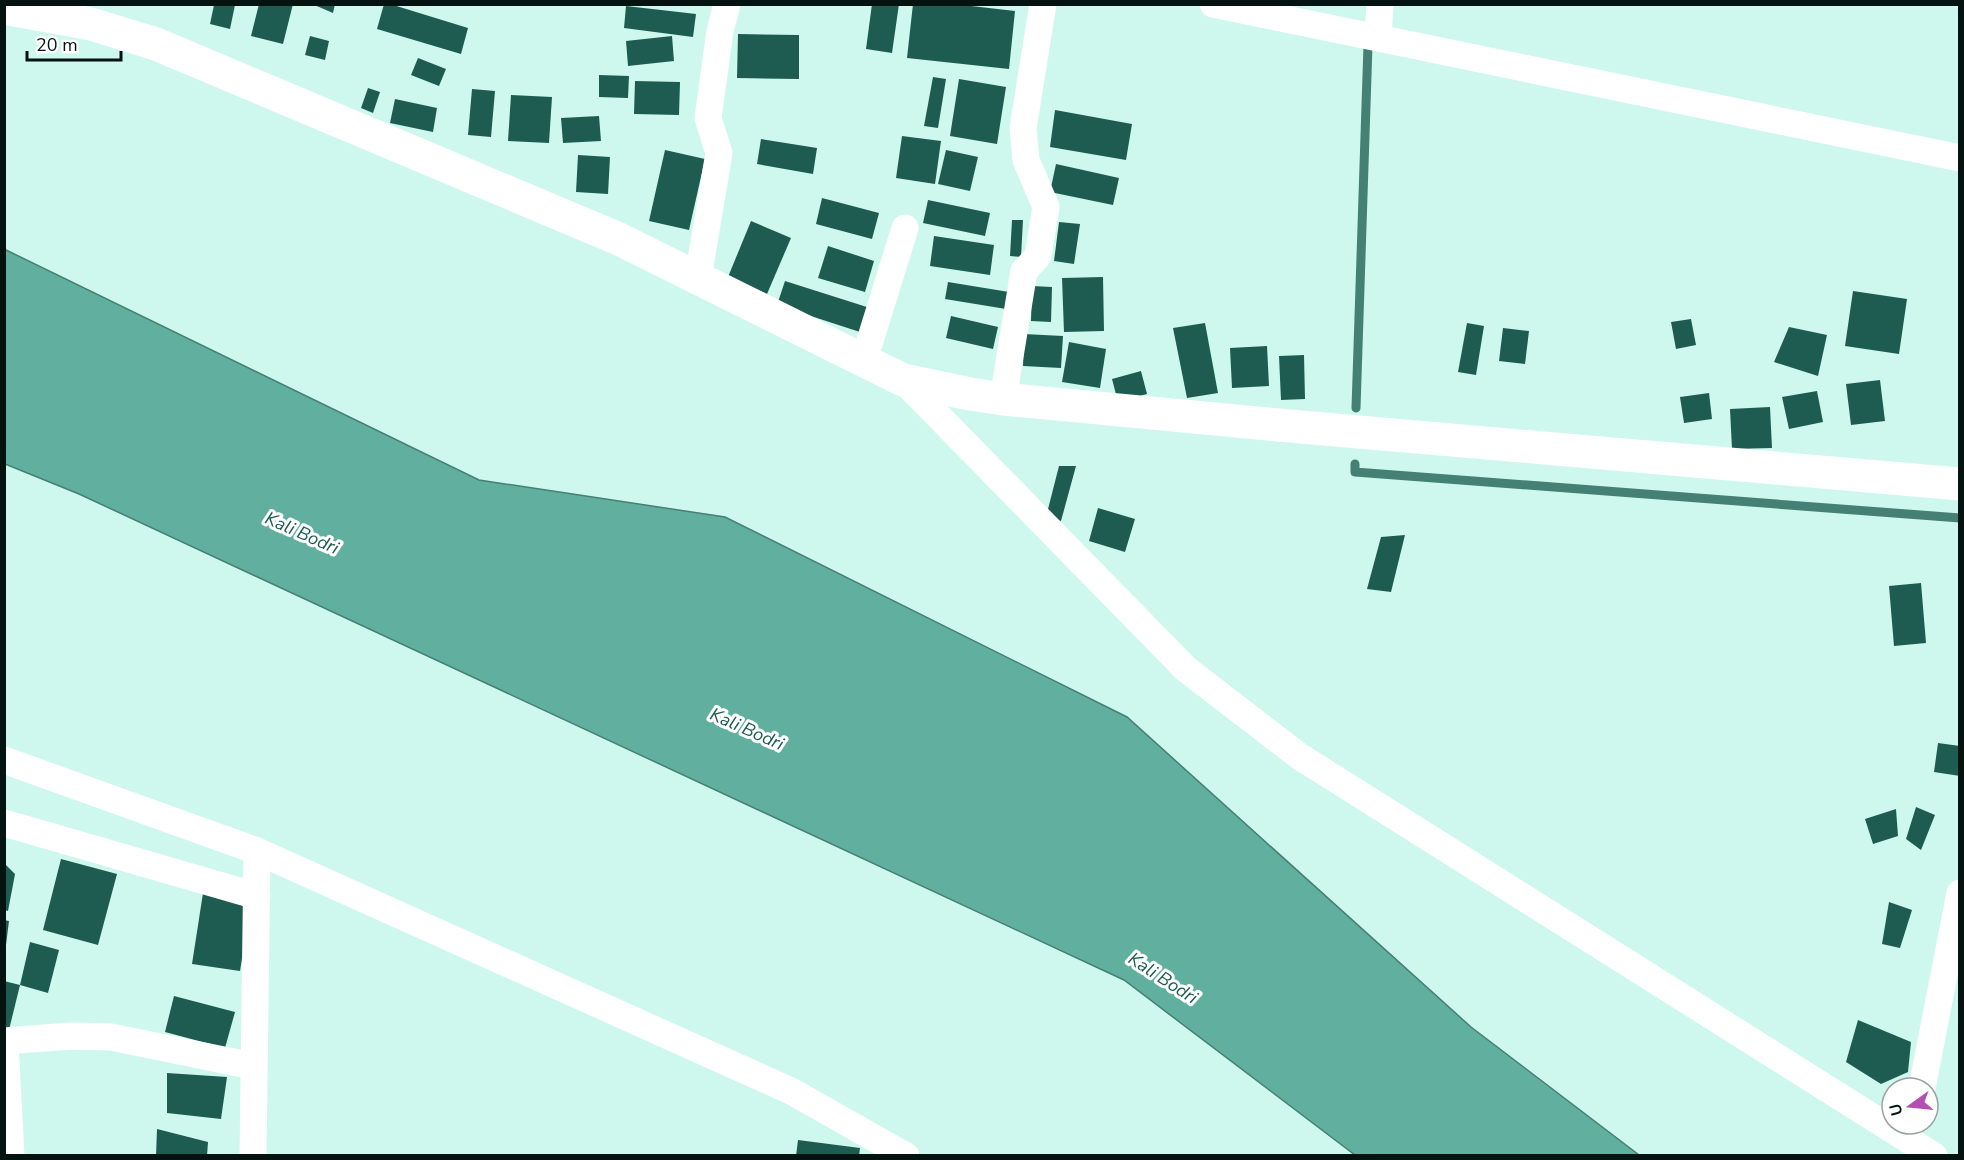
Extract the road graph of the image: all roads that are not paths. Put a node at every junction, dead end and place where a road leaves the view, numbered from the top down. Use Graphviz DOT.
graph roads {
  1 [pos="727,4"];
  2 [pos="1043,4"];
  3 [pos="1213,4"];
  4 [pos="1380,4"];
  5 [pos="4,8"];
  6 [pos="1378,37"];
  7 [pos="1959,158"];
  8 [pos="905,228"];
  9 [pos="698,278"];
  10 [pos="864,360"];
  11 [pos="903,380"];
  12 [pos="1003,399"];
  13 [pos="1959,484"];
  14 [pos="4,760"];
  15 [pos="4,823"];
  16 [pos="257,851"];
  17 [pos="1959,893"];
  18 [pos="257,896"];
  19 [pos="5,1042"];
  20 [pos="253,1066"];
  21 [pos="1924,1076"];
  22 [pos="1920,1140"];
  23 [pos="896,1153"];
  24 [pos="11,1155"];
  25 [pos="254,1155"];
  1 -- 9 [label="street"];
  2 -- 12 [label="street"];
  3 -- 6 [label="street"];
  4 -- 6 [label="street"];
  5 -- 9 [label="street"];
  6 -- 7 [label="street"];
  8 -- 10 [label="street"];
  9 -- 10 [label="street"];
  10 -- 11 [label="street"];
  11 -- 12 [label="street"];
  11 -- 22 [label="street"];
  12 -- 13 [label="street"];
  14 -- 16 [label="street"];
  15 -- 18 [label="street"];
  16 -- 18 [label="street"];
  16 -- 23 [label="street"];
  17 -- 21 [label="street"];
  18 -- 20 [label="street"];
  19 -- 20 [label="street"];
  19 -- 24 [label="street"];
  20 -- 25 [label="street"];
}
